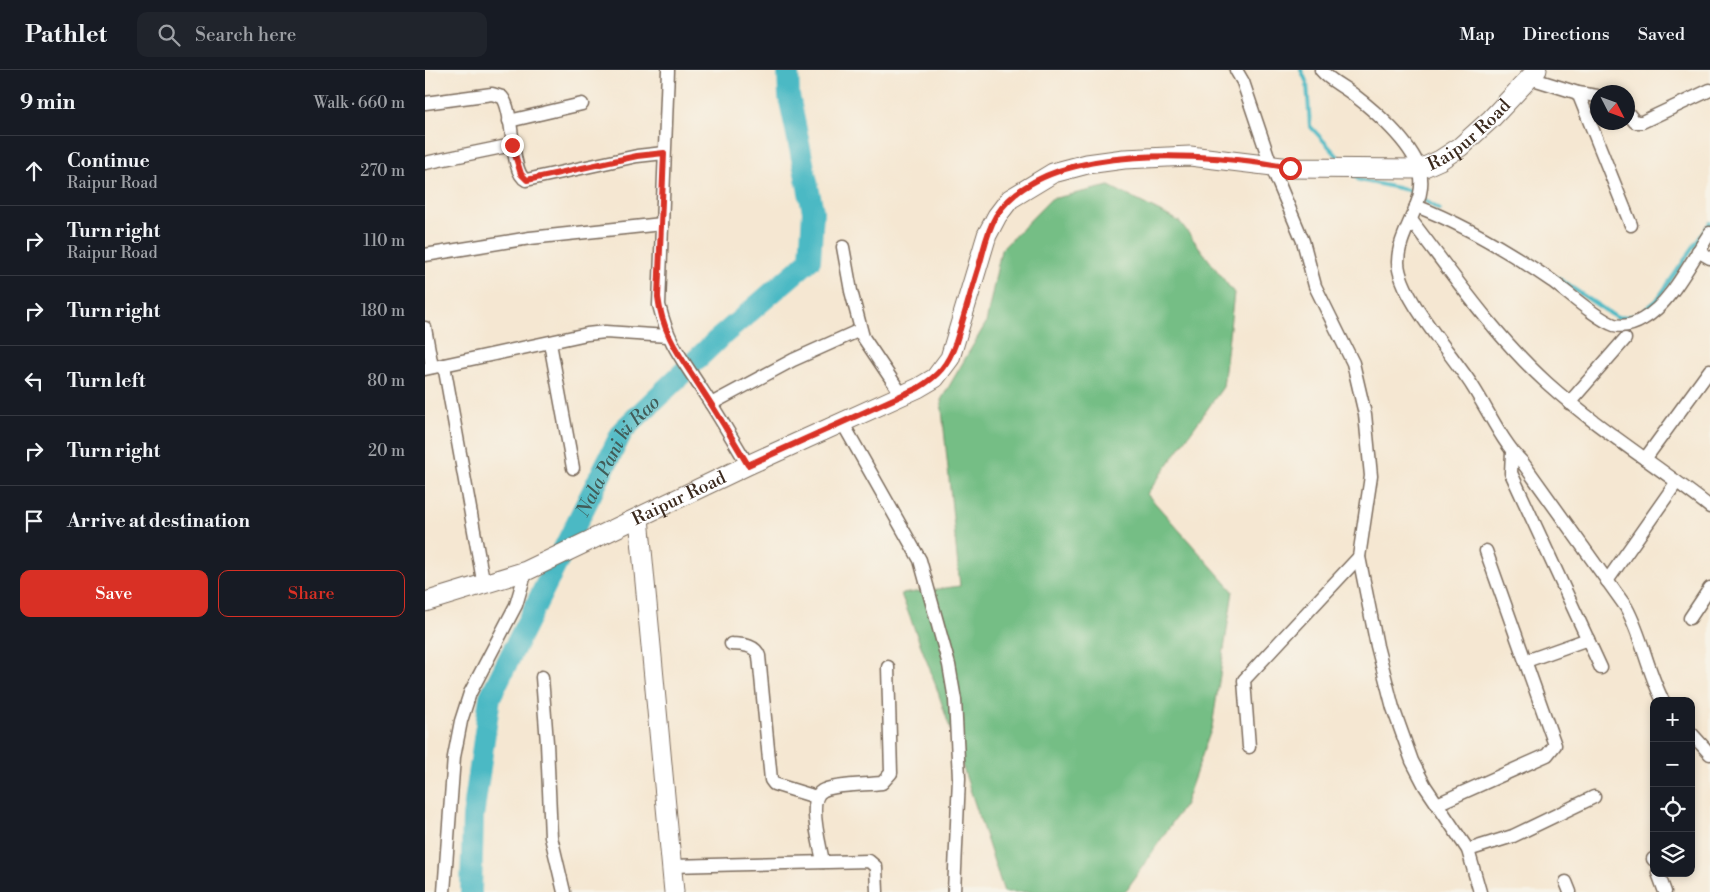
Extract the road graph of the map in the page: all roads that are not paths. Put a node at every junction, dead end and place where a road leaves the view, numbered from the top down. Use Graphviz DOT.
graph roads {
  1 [pos="668,70"];
  2 [pos="1236,70"];
  3 [pos="1321,70"];
  4 [pos="1533,74"];
  5 [pos="1710,90"];
  6 [pos="1578,93"];
  7 [pos="1590,95"];
  8 [pos="425,102"];
  9 [pos="582,104"];
  10 [pos="509,121"];
  11 [pos="1635,122"];
  12 [pos="512,145"];
  13 [pos="664,153"];
  14 [pos="425,164"];
  15 [pos="1271,164"];
  16 [pos="1419,169"];
  17 [pos="1418,199"];
  18 [pos="1411,220"];
  19 [pos="662,224"];
  20 [pos="1631,225"];
  21 [pos="1710,232"];
  22 [pos="843,247"];
  23 [pos="1698,251"];
  24 [pos="425,256"];
  25 [pos="1710,258"];
  26 [pos="425,328"];
  27 [pos="860,330"];
  28 [pos="668,336"];
  29 [pos="1625,339"];
  30 [pos="550,343"];
  31 [pos="433,367"];
  32 [pos="1710,370"];
  33 [pos="902,395"];
  34 [pos="1569,403"];
  35 [pos="711,404"];
  36 [pos="841,422"];
  37 [pos="1512,452"];
  38 [pos="1645,459"];
  39 [pos="748,465"];
  40 [pos="573,468"];
  41 [pos="1676,483"];
  42 [pos="1710,507"];
  43 [pos="639,518"];
  44 [pos="1486,551"];
  45 [pos="1359,557"];
  46 [pos="531,568"];
  47 [pos="1607,581"];
  48 [pos="484,586"];
  49 [pos="1710,588"];
  50 [pos="425,602"];
  51 [pos="1690,618"];
  52 [pos="1589,639"];
  53 [pos="731,644"];
  54 [pos="1526,661"];
  55 [pos="888,667"];
  56 [pos="1601,668"];
  57 [pos="542,676"];
  58 [pos="1661,697"];
  59 [pos="1695,737"];
  60 [pos="1249,747"];
  61 [pos="1710,754"];
  62 [pos="816,797"];
  63 [pos="1594,797"];
  64 [pos="1437,804"];
  65 [pos="1468,850"];
  66 [pos="823,862"];
  67 [pos="672,866"];
  68 [pos="1660,877"];
  69 [pos="444,892"];
  70 [pos="564,892"];
  71 [pos="674,892"];
  72 [pos="877,892"];
  73 [pos="954,892"];
  74 [pos="1479,892"];
  75 [pos="1665,892"];
  1 -- 13 [label="street"];
  2 -- 15 [label="street"];
  3 -- 16 [label="street"];
  4 -- 6 [label="street"];
  4 -- 16 [label="main road, Raipur Road"];
  5 -- 11 [label="street"];
  6 -- 7 [label="street"];
  6 -- 20 [label="street"];
  8 -- 10 [label="street"];
  9 -- 10 [label="street"];
  10 -- 12 [label="street"];
  12 -- 13 [label="street"];
  12 -- 14 [label="street"];
  13 -- 19 [label="street"];
  15 -- 16 [label="main road, Raipur Road"];
  15 -- 33 [label="main road, Raipur Road"];
  15 -- 45 [label="street"];
  16 -- 17 [label="street"];
  17 -- 18 [label="street"];
  17 -- 23 [label="street"];
  18 -- 34 [label="street"];
  18 -- 37 [label="street"];
  19 -- 24 [label="street"];
  19 -- 28 [label="street"];
  21 -- 23 [label="street"];
  22 -- 27 [label="street"];
  23 -- 25 [label="street"];
  26 -- 31 [label="street"];
  27 -- 33 [label="street"];
  27 -- 35 [label="street"];
  28 -- 30 [label="street"];
  28 -- 35 [label="street"];
  29 -- 34 [label="street"];
  30 -- 31 [label="street"];
  30 -- 40 [label="street"];
  31 -- 48 [label="street"];
  32 -- 38 [label="street"];
  33 -- 36 [label="main road, Raipur Road"];
  34 -- 38 [label="street"];
  35 -- 39 [label="street"];
  36 -- 39 [label="main road, Raipur Road"];
  36 -- 73 [label="street"];
  37 -- 47 [label="street"];
  37 -- 52 [label="street"];
  38 -- 41 [label="street"];
  39 -- 43 [label="main road, Raipur Road"];
  41 -- 42 [label="street"];
  41 -- 47 [label="street"];
  43 -- 46 [label="main road, Raipur Road"];
  43 -- 67 [label="main road"];
  44 -- 54 [label="street"];
  45 -- 60 [label="street"];
  45 -- 64 [label="street"];
  46 -- 48 [label="main road, Raipur Road"];
  46 -- 69 [label="street"];
  47 -- 58 [label="street"];
  48 -- 50 [label="main road, Raipur Road"];
  49 -- 51 [label="street"];
  52 -- 54 [label="street"];
  52 -- 56 [label="street"];
  53 -- 62 [label="street"];
  54 -- 64 [label="street"];
  55 -- 62 [label="street"];
  57 -- 70 [label="street"];
  59 -- 61 [label="street"];
  62 -- 66 [label="street"];
  63 -- 65 [label="street"];
  64 -- 65 [label="street"];
  65 -- 74 [label="street"];
  66 -- 67 [label="street"];
  66 -- 72 [label="street"];
  67 -- 71 [label="main road"];
  68 -- 75 [label="street"];
}
